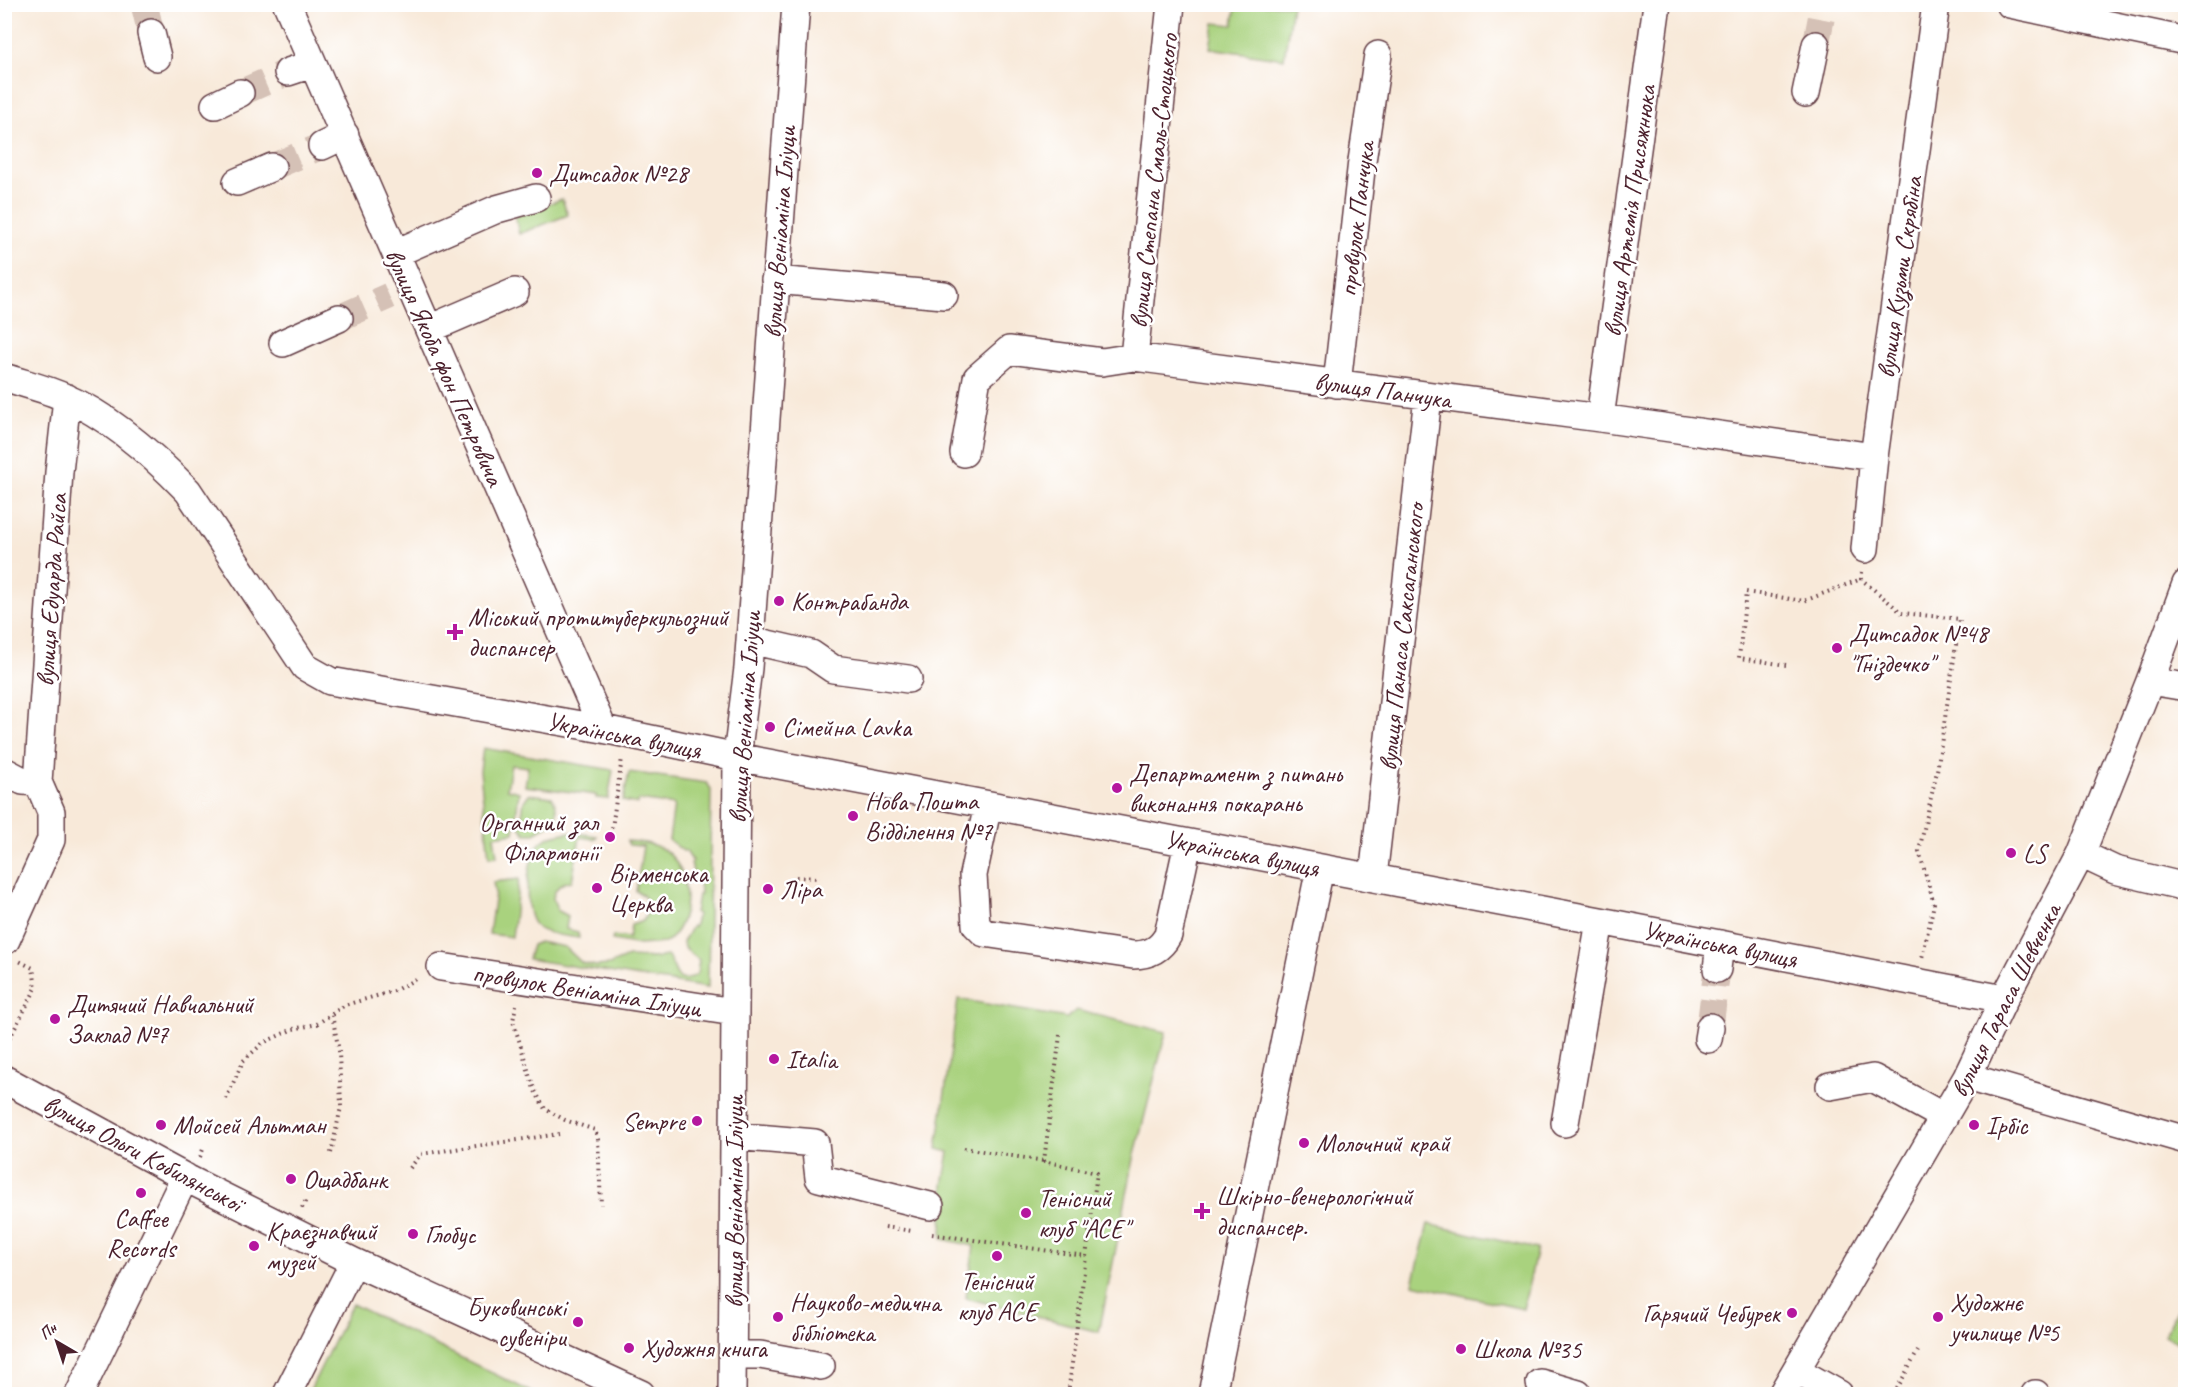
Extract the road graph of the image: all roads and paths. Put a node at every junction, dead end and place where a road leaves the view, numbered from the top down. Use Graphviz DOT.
graph roads {
  1 [pos="287,4"];
  2 [pos="796,4"];
  3 [pos="1172,4"];
  4 [pos="1657,4"];
  5 [pos="1936,4"];
  6 [pos="2010,4"];
  7 [pos="2186,41"];
  8 [pos="1816,45"];
  9 [pos="1378,55"];
  10 [pos="240,93"];
  11 [pos="1806,93"];
  12 [pos="215,105"];
  13 [pos="272,167"];
  14 [pos="237,182"];
  15 [pos="536,198"];
  16 [pos="396,253"];
  17 [pos="775,280"];
  18 [pos="515,292"];
  19 [pos="944,295"];
  20 [pos="339,318"];
  21 [pos="429,329"];
  22 [pos="283,343"];
  23 [pos="1134,357"];
  24 [pos="4,377"];
  25 [pos="1337,384"];
  26 [pos="1428,397"];
  27 [pos="67,398"];
  28 [pos="1600,418"];
  29 [pos="964,453"];
  30 [pos="1874,457"];
  31 [pos="1865,549"];
  32 [pos="1861,579"];
  33 [pos="2186,584"];
  34 [pos="750,640"];
  35 [pos="1785,665"];
  36 [pos="908,679"];
  37 [pos="2150,681"];
  38 [pos="2186,687"];
  39 [pos="614,732"];
  40 [pos="737,758"];
  41 [pos="4,771"];
  42 [pos="38,782"];
  43 [pos="988,805"];
  44 [pos="612,828"];
  45 [pos="1188,843"];
  46 [pos="2081,854"];
  47 [pos="1320,868"];
  48 [pos="795,877"];
  49 [pos="1373,877"];
  50 [pos="820,878"];
  51 [pos="2186,887"];
  52 [pos="1600,921"];
  53 [pos="6,940"];
  54 [pos="441,967"];
  55 [pos="521,981"];
  56 [pos="1918,982"];
  57 [pos="2004,999"];
  58 [pos="734,1012"];
  59 [pos="332,1015"];
  60 [pos="1060,1035"];
  61 [pos="4,1048"];
  62 [pos="1967,1077"];
  63 [pos="4,1079"];
  64 [pos="1830,1086"];
  65 [pos="226,1099"];
  66 [pos="1944,1117"];
  67 [pos="1565,1123"];
  68 [pos="559,1134"];
  69 [pos="734,1136"];
  70 [pos="2186,1140"];
  71 [pos="964,1148"];
  72 [pos="331,1153"];
  73 [pos="1044,1161"];
  74 [pos="410,1167"];
  75 [pos="185,1177"];
  76 [pos="601,1205"];
  77 [pos="930,1206"];
  78 [pos="885,1227"];
  79 [pos="1085,1256"];
  80 [pos="354,1262"];
  81 [pos="1918,1351"];
  82 [pos="733,1355"];
  83 [pos="821,1366"];
  84 [pos="1796,1370"];
  85 [pos="1540,1383"];
  86 [pos="79,1395"];
  87 [pos="287,1395"];
  88 [pos="641,1395"];
  89 [pos="732,1395"];
  90 [pos="1068,1395"];
  91 [pos="1212,1395"];
  92 [pos="1578,1395"];
  93 [pos="1782,1395"];
  94 [pos="1839,1395"];
  95 [pos="1894,1395"];
  1 -- 16 [label="street, вулиця Якоба фон Петровича"];
  2 -- 17 [label="street, вулиця Веніаміна Іліуци"];
  3 -- 23 [label="street, вулиця Степана Смаль-Стоцького"];
  4 -- 28 [label="street, вулиця Артемія Присяжнюка"];
  5 -- 30 [label="street, вулиця Кузьми Скрябіна"];
  6 -- 7 [label="street"];
  8 -- 11 [label="street"];
  9 -- 25 [label="street, провулок Панчука"];
  10 -- 12 [label="street"];
  13 -- 14 [label="street"];
  15 -- 16 [label="street"];
  16 -- 21 [label="street, вулиця Якоба фон Петровича"];
  17 -- 19 [label="street"];
  17 -- 34 [label="street, вулиця Веніаміна Іліуци"];
  18 -- 21 [label="street"];
  20 -- 22 [label="street"];
  21 -- 39 [label="street, вулиця Якоба фон Петровича"];
  23 -- 25 [label="street, вулиця Панчука"];
  23 -- 29 [label="street, вулиця Панчука"];
  24 -- 27 [label="street, Українська вулиця"];
  25 -- 26 [label="street, вулиця Панчука"];
  26 -- 28 [label="street, вулиця Панчука"];
  26 -- 49 [label="street, вулиця Панаса Саксаганського"];
  27 -- 39 [label="street, Українська вулиця"];
  27 -- 42 [label="street, вулиця Едуарда Райса"];
  28 -- 30 [label="street, вулиця Панчука"];
  30 -- 31 [label="street, вулиця Кузьми Скрябіна"];
  31 -- 32 [label="path"];
  32 -- 35 [label="path"];
  32 -- 56 [label="path"];
  33 -- 37 [label="street, вулиця Тараса Шевченка"];
  34 -- 36 [label="street"];
  34 -- 40 [label="street, вулиця Веніаміна Іліуци"];
  37 -- 38 [label="street"];
  37 -- 46 [label="street, вулиця Тараса Шевченка"];
  39 -- 40 [label="street, Українська вулиця"];
  39 -- 44 [label="path"];
  40 -- 43 [label="street, Українська вулиця"];
  40 -- 58 [label="street, вулиця Веніаміна Іліуци"];
  41 -- 42 [label="street"];
  42 -- 53 [label="street"];
  43 -- 45 [label="street, Українська вулиця"];
  43 -- 45 [label="street"];
  45 -- 47 [label="street, Українська вулиця"];
  46 -- 51 [label="street"];
  46 -- 57 [label="street, вулиця Тараса Шевченка"];
  47 -- 49 [label="street, Українська вулиця"];
  47 -- 91 [label="street"];
  48 -- 50 [label="path"];
  49 -- 52 [label="street, Українська вулиця"];
  52 -- 56 [label="street, Українська вулиця"];
  52 -- 67 [label="street"];
  53 -- 61 [label="path"];
  54 -- 55 [label="street, провулок Веніаміна Іліуци"];
  54 -- 59 [label="path"];
  55 -- 58 [label="street, провулок Веніаміна Іліуци"];
  55 -- 76 [label="path"];
  56 -- 57 [label="street, Українська вулиця"];
  57 -- 62 [label="street, вулиця Тараса Шевченка"];
  58 -- 69 [label="street, вулиця Веніаміна Іліуци"];
  59 -- 65 [label="path"];
  59 -- 72 [label="path"];
  60 -- 73 [label="path"];
  62 -- 66 [label="street, вулиця Тараса Шевченка"];
  62 -- 70 [label="street"];
  63 -- 75 [label="street, вулиця Ольги Кобилянської"];
  64 -- 66 [label="street"];
  66 -- 84 [label="street, вулиця Тараса Шевченка"];
  68 -- 74 [label="path"];
  69 -- 77 [label="street"];
  69 -- 82 [label="street, вулиця Веніаміна Іліуци"];
  71 -- 73 [label="path"];
  73 -- 79 [label="path"];
  75 -- 80 [label="street, вулиця Ольги Кобилянської"];
  75 -- 86 [label="street"];
  78 -- 79 [label="path"];
  79 -- 90 [label="path"];
  80 -- 87 [label="street"];
  80 -- 88 [label="street, вулиця Ольги Кобилянської"];
  81 -- 95 [label="path"];
  82 -- 83 [label="street"];
  82 -- 89 [label="street, вулиця Веніаміна Іліуци"];
  84 -- 93 [label="street, вулиця Тараса Шевченка"];
  84 -- 94 [label="street"];
  85 -- 92 [label="street"];
}
